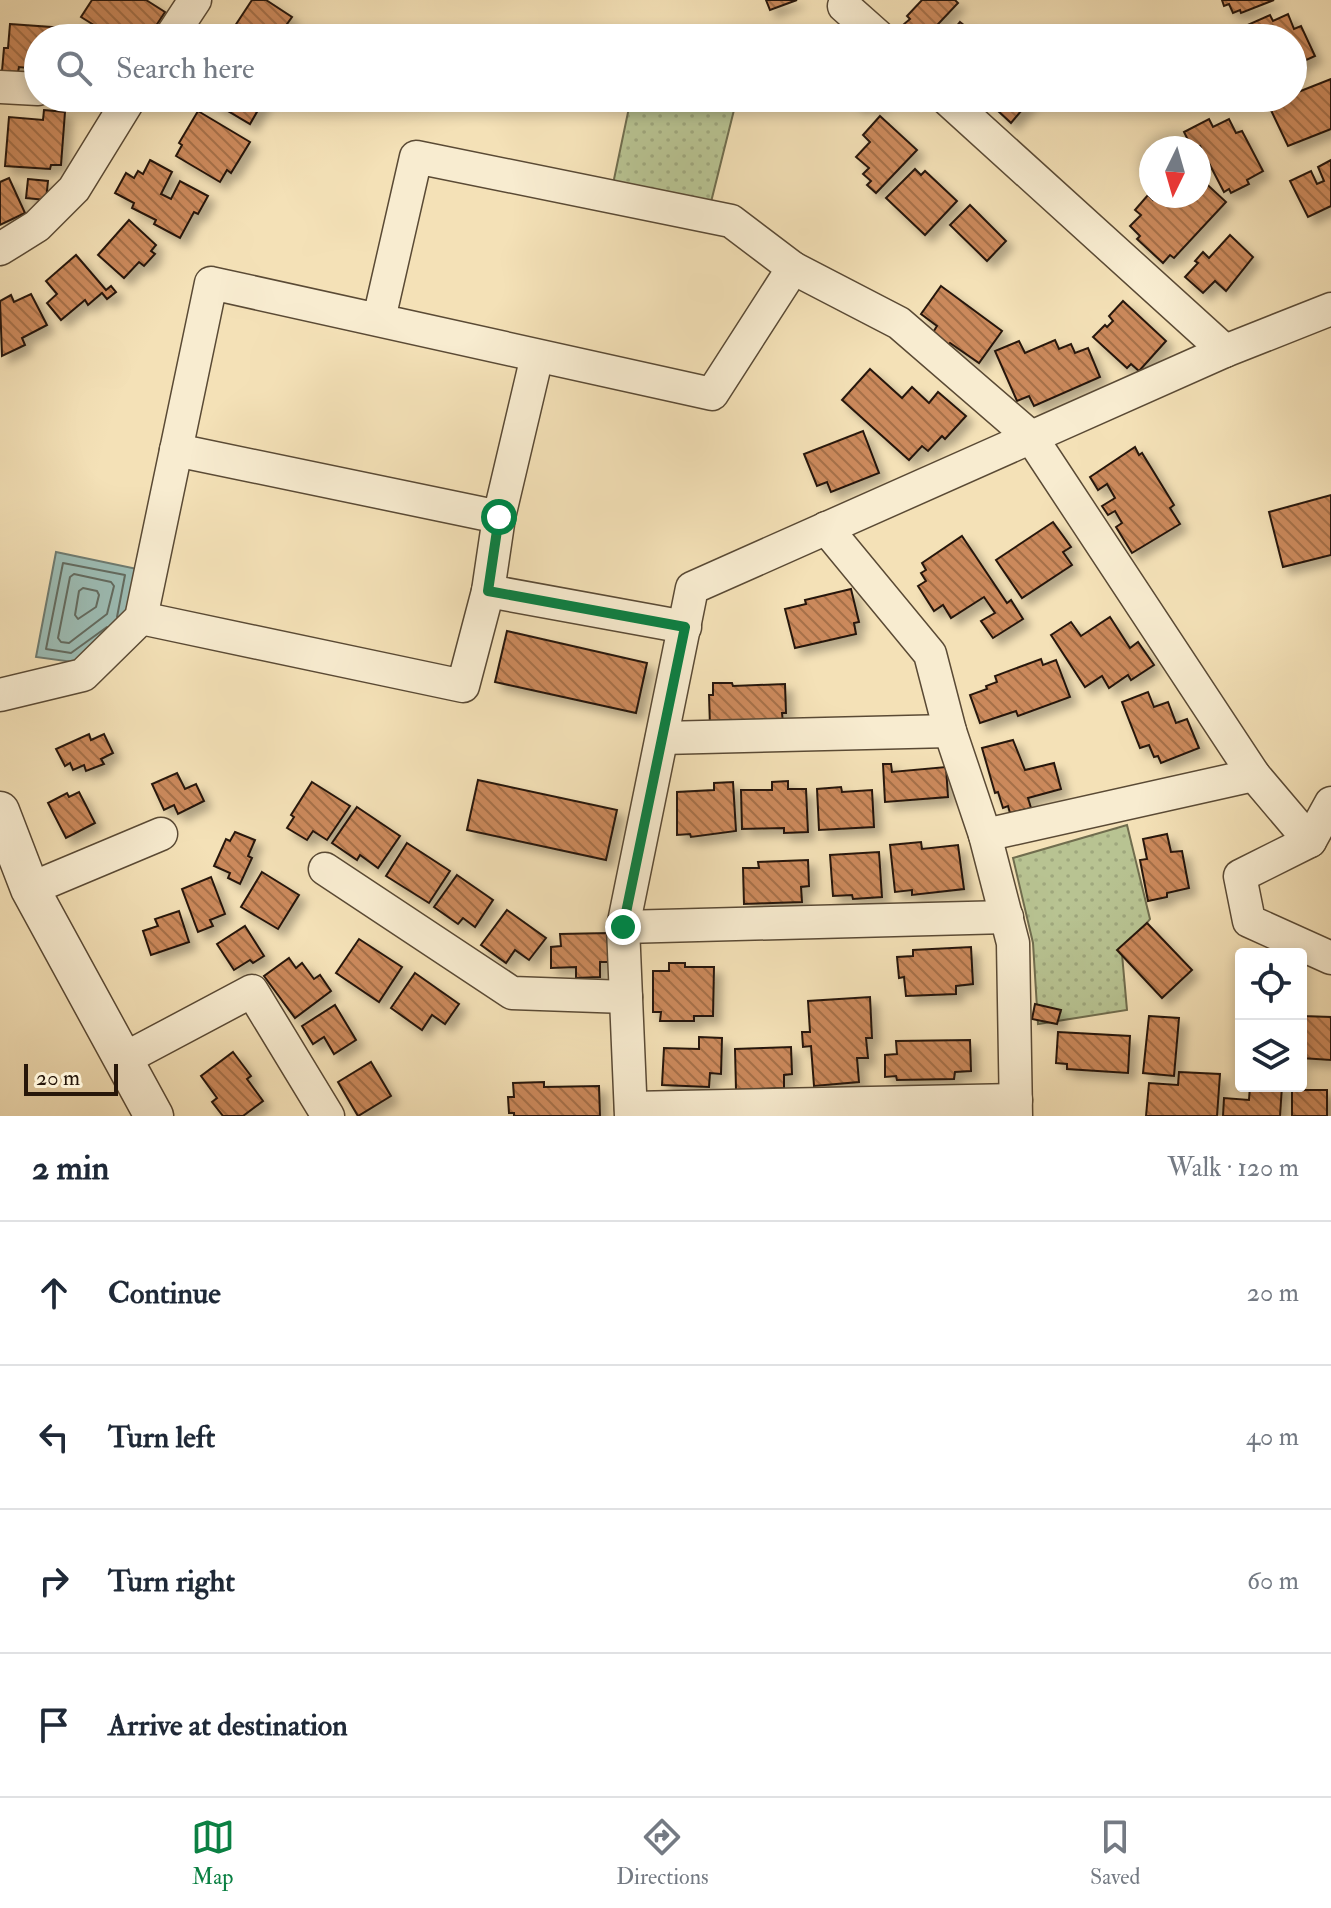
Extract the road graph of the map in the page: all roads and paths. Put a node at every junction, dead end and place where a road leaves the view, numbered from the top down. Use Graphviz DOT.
graph roads {
  1 [pos="195,0"];
  2 [pos="844,6"];
  3 [pos="179,24"];
  4 [pos="864,24"];
  5 [pos="0,87"];
  6 [pos="24,88"];
  7 [pos="121,112"];
  8 [pos="961,112"];
  9 [pos="0,249"];
  10 [pos="793,268"];
  11 [pos="1331,309"];
  12 [pos="379,319"];
  13 [pos="1225,351"];
  14 [pos="537,356"];
  15 [pos="1031,437"];
  16 [pos="176,450"];
  17 [pos="499,517"];
  18 [pos="826,528"];
  19 [pos="488,591"];
  20 [pos="141,618"];
  21 [pos="685,627"];
  22 [pos="0,695"];
  23 [pos="950,731"];
  24 [pos="662,738"];
  25 [pos="1254,775"];
  26 [pos="1331,803"];
  27 [pos="0,811"];
  28 [pos="161,834"];
  29 [pos="985,835"];
  30 [pos="1310,841"];
  31 [pos="325,869"];
  32 [pos="30,889"];
  33 [pos="1007,917"];
  34 [pos="623,927"];
  35 [pos="1331,958"];
  36 [pos="626,997"];
  37 [pos="122,1060"];
  38 [pos="1016,1108"];
  39 [pos="631,1112"];
  40 [pos="154,1116"];
  41 [pos="328,1116"];
  1 -- 3 [label="street"];
  2 -- 4 [label="street"];
  5 -- 6 [label="street"];
  7 -- 9 [label="street"];
  8 -- 13 [label="street"];
  10 -- 12 [label="street"];
  10 -- 14 [label="street"];
  10 -- 15 [label="street"];
  11 -- 13 [label="street"];
  12 -- 14 [label="street"];
  12 -- 16 [label="street"];
  13 -- 15 [label="street"];
  14 -- 17 [label="street"];
  15 -- 18 [label="street"];
  15 -- 25 [label="street"];
  16 -- 17 [label="street"];
  16 -- 20 [label="street"];
  17 -- 19 [label="street"];
  18 -- 21 [label="street"];
  18 -- 23 [label="street"];
  19 -- 20 [label="street"];
  19 -- 21 [label="street"];
  20 -- 22 [label="street"];
  21 -- 24 [label="street"];
  23 -- 24 [label="street"];
  23 -- 29 [label="street"];
  24 -- 34 [label="street"];
  25 -- 29 [label="street"];
  25 -- 30 [label="street"];
  26 -- 30 [label="street"];
  27 -- 32 [label="street"];
  28 -- 32 [label="street"];
  29 -- 33 [label="street"];
  30 -- 35 [label="street"];
  31 -- 36 [label="street"];
  32 -- 37 [label="street"];
  33 -- 34 [label="street"];
  33 -- 38 [label="street"];
  34 -- 36 [label="street"];
  36 -- 39 [label="street"];
  37 -- 40 [label="street"];
  37 -- 41 [label="street"];
  38 -- 39 [label="street"];
}
